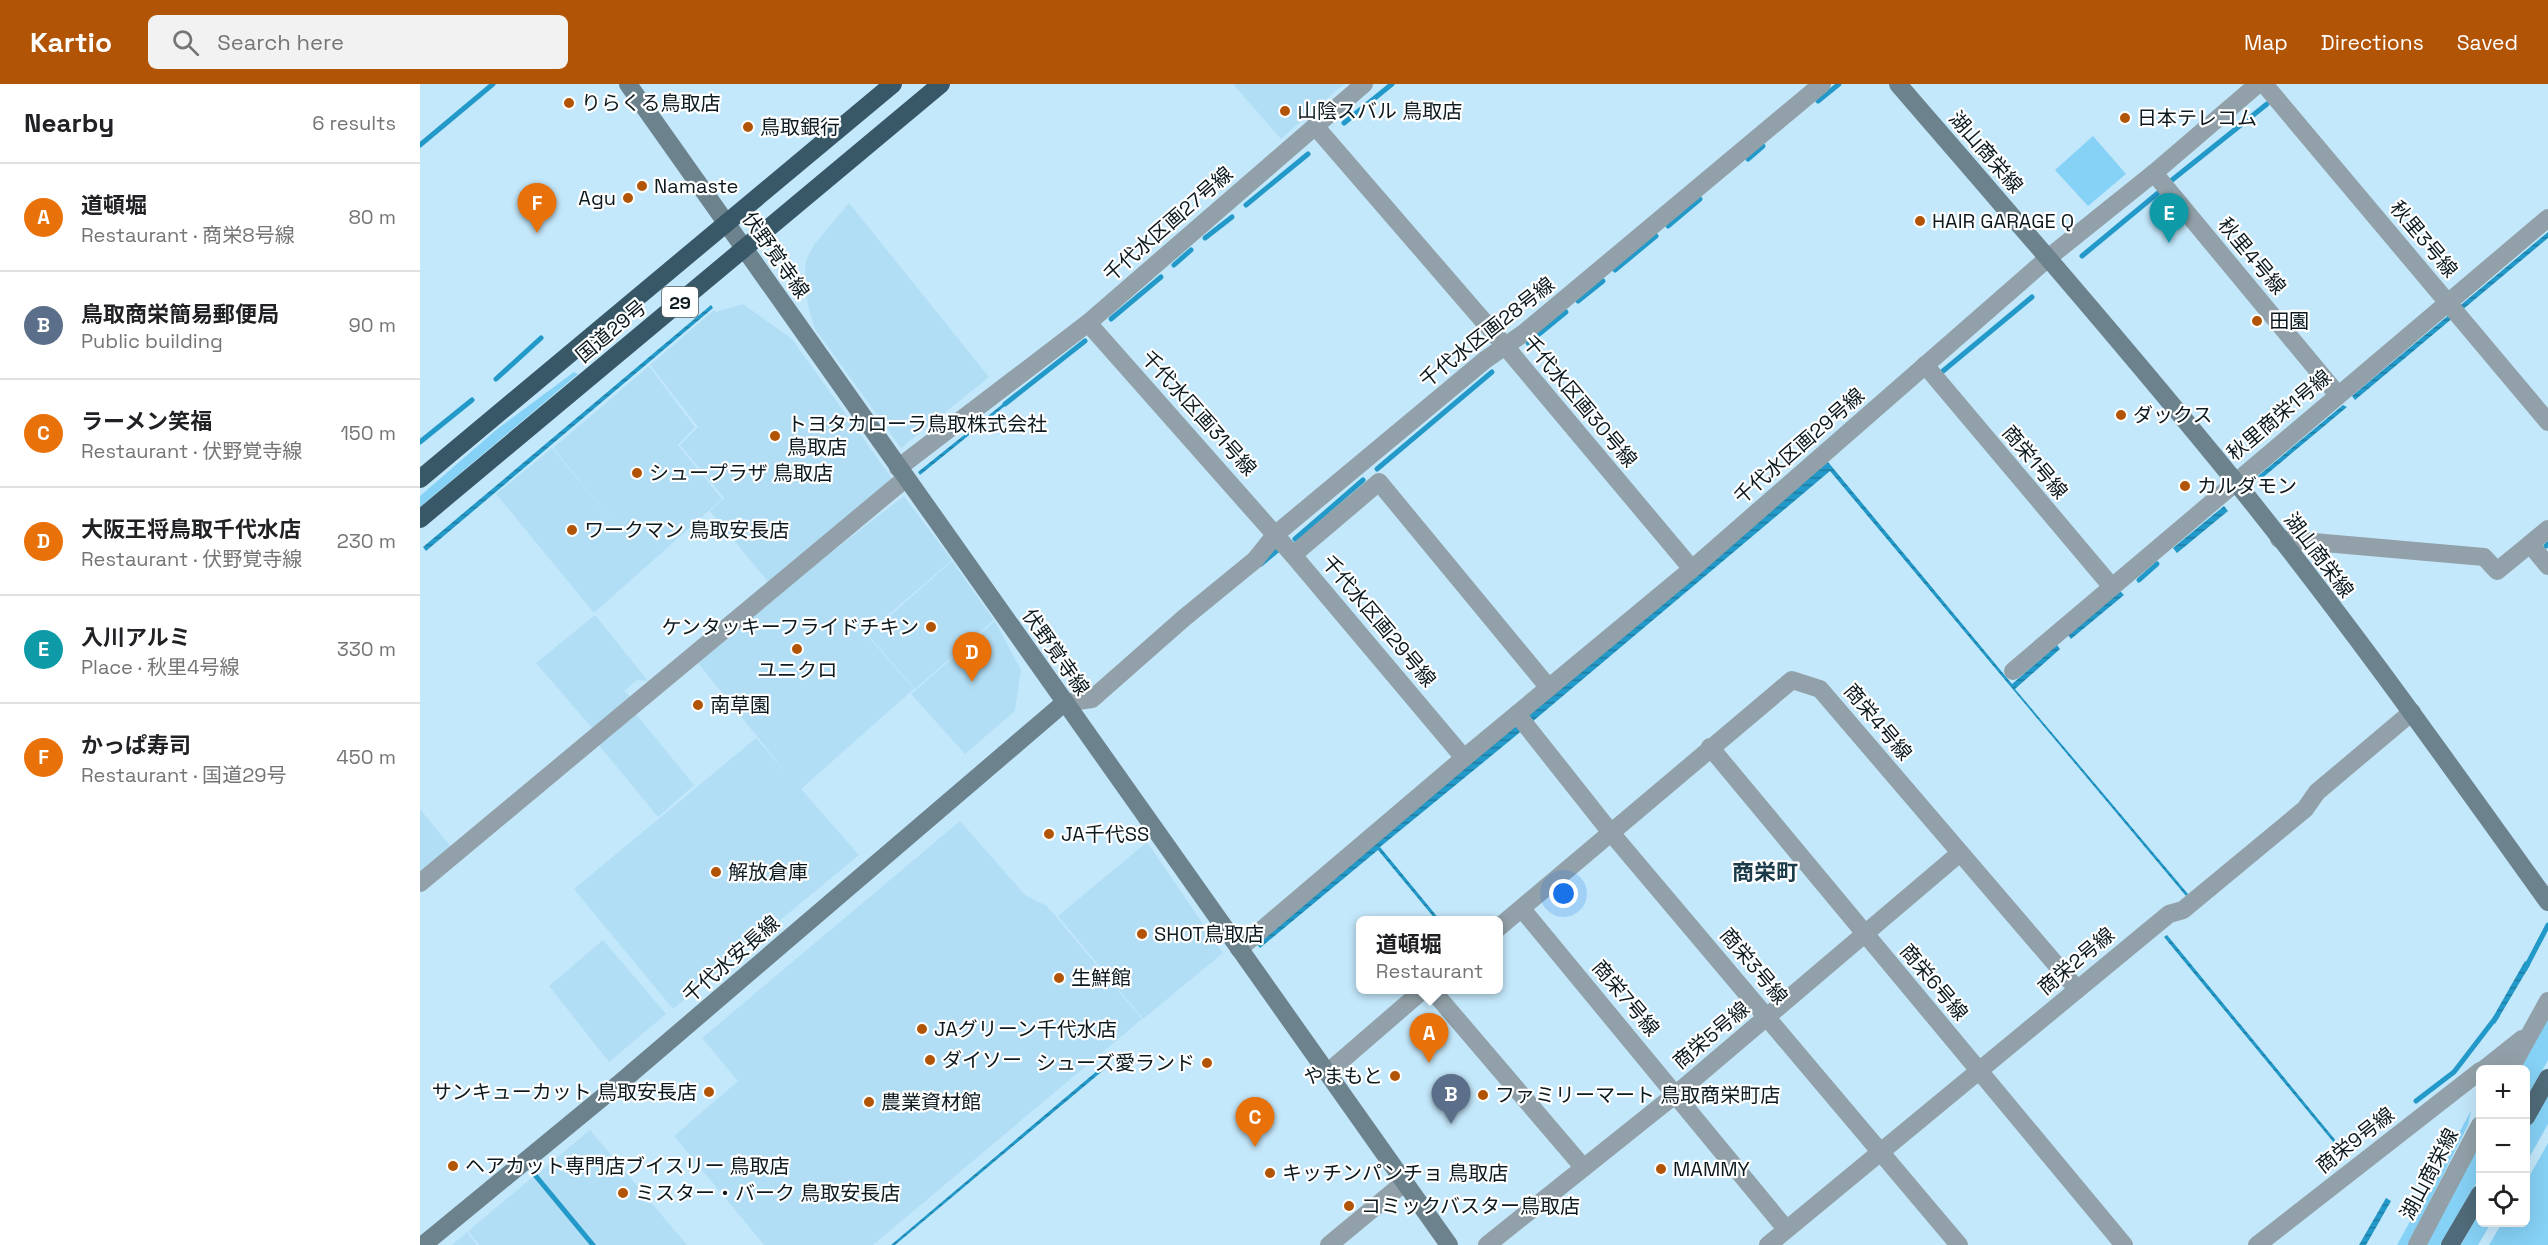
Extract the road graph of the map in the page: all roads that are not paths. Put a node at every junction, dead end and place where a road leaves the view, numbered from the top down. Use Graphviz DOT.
graph roads {
  1 [pos="628,84"];
  2 [pos="893,84"];
  3 [pos="941,84"];
  4 [pos="1364,84"];
  5 [pos="1822,84"];
  6 [pos="1898,84"];
  7 [pos="2258,84"];
  8 [pos="2264,84"];
  9 [pos="1315,126"];
  10 [pos="2154,173"];
  11 [pos="2548,218"];
  12 [pos="726,223"];
  13 [pos="744,248"];
  14 [pos="2048,258"];
  15 [pos="2448,302"];
  16 [pos="1088,323"];
  17 [pos="1504,346"];
  18 [pos="1925,365"];
  19 [pos="2338,395"];
  20 [pos="2548,422"];
  21 [pos="1363,462"];
  22 [pos="902,474"];
  23 [pos="420,479"];
  24 [pos="1379,482"];
  25 [pos="2235,482"];
  26 [pos="420,519"];
  27 [pos="2548,529"];
  28 [pos="1276,534"];
  29 [pos="2279,538"];
  30 [pos="2530,544"];
  31 [pos="1293,555"];
  32 [pos="2548,566"];
  33 [pos="1692,569"];
  34 [pos="2112,587"];
  35 [pos="2013,671"];
  36 [pos="1549,688"];
  37 [pos="1064,703"];
  38 [pos="2412,712"];
  39 [pos="1517,714"];
  40 [pos="1710,747"];
  41 [pos="1464,758"];
  42 [pos="1611,834"];
  43 [pos="1960,854"];
  44 [pos="420,883"];
  45 [pos="2548,902"];
  46 [pos="1522,909"];
  47 [pos="1503,924"];
  48 [pos="1866,934"];
  49 [pos="1239,949"];
  50 [pos="2077,989"];
  51 [pos="1418,994"];
  52 [pos="1435,994"];
  53 [pos="2548,1001"];
  54 [pos="1767,1017"];
  55 [pos="2528,1034"];
  56 [pos="2488,1065"];
  57 [pos="2512,1065"];
  58 [pos="1980,1071"];
  59 [pos="1327,1073"];
  60 [pos="2476,1075"];
  61 [pos="2548,1078"];
  62 [pos="1676,1094"];
  63 [pos="2530,1110"];
  64 [pos="2476,1134"];
  65 [pos="1881,1150"];
  66 [pos="1583,1167"];
  67 [pos="1404,1182"];
  68 [pos="2476,1202"];
  69 [pos="1786,1229"];
  70 [pos="423,1245"];
  71 [pos="1329,1245"];
  72 [pos="1449,1245"];
  73 [pos="1487,1245"];
  74 [pos="1768,1245"];
  75 [pos="1959,1245"];
  76 [pos="2124,1245"];
  77 [pos="2257,1245"];
  78 [pos="2417,1245"];
  79 [pos="2450,1245"];
  1 -- 12 [label="street, 伏野覚寺線"];
  2 -- 12 [label="highway, 国道29号 / 29"];
  3 -- 13 [label="highway, 国道29号 / 29"];
  4 -- 9 [label="street, 千代水区画27号線"];
  5 -- 17 [label="street, 千代水区画28号線"];
  6 -- 14 [label="street, 湖山商栄線"];
  7 -- 10 [label="street, 千代水区画29号線"];
  8 -- 15 [label="street, 秋里3号線"];
  9 -- 16 [label="street, 千代水区画27号線"];
  9 -- 17 [label="street, 千代水区画30号線"];
  10 -- 14 [label="street, 千代水区画29号線"];
  10 -- 19 [label="street, 秋里4号線"];
  11 -- 15 [label="street, 秋里商栄1号線"];
  12 -- 13 [label="street, 伏野覚寺線"];
  12 -- 23 [label="highway, 国道29号 / 29"];
  13 -- 22 [label="street, 伏野覚寺線"];
  13 -- 26 [label="highway, 国道29号 / 29"];
  14 -- 18 [label="street, 千代水区画29号線"];
  14 -- 25 [label="street, 湖山商栄線"];
  15 -- 19 [label="street, 秋里商栄1号線"];
  15 -- 20 [label="street, 秋里3号線"];
  16 -- 22 [label="street, 千代水区画27号線"];
  16 -- 28 [label="street, 千代水区画31号線"];
  17 -- 21 [label="street, 千代水区画28号線"];
  17 -- 33 [label="street, 千代水区画30号線"];
  18 -- 33 [label="street, 千代水区画29号線"];
  18 -- 34 [label="street, 商栄1号線"];
  19 -- 25 [label="street, 秋里商栄1号線"];
  21 -- 24 [label="street"];
  21 -- 28 [label="street, 千代水区画28号線"];
  22 -- 37 [label="street, 伏野覚寺線"];
  22 -- 44 [label="street, 千代水区画27号線"];
  24 -- 31 [label="street, 千代水区画29号線"];
  24 -- 36 [label="street"];
  25 -- 29 [label="street, 湖山商栄線"];
  25 -- 34 [label="street, 秋里商栄1号線"];
  27 -- 30 [label="street"];
  28 -- 31 [label="street, 千代水区画31号線"];
  28 -- 37 [label="street, 千代水区画28号線"];
  29 -- 30 [label="street"];
  29 -- 38 [label="street, 湖山商栄線"];
  30 -- 32 [label="street"];
  31 -- 41 [label="street, 千代水区画29号線"];
  33 -- 36 [label="street, 千代水区画29号線"];
  34 -- 35 [label="street, 秋里商栄1号線"];
  36 -- 39 [label="street, 千代水区画29号線"];
  37 -- 49 [label="street, 伏野覚寺線"];
  37 -- 70 [label="street, 千代水安長線"];
  38 -- 45 [label="street, 湖山商栄線"];
  38 -- 50 [label="street, 商栄2号線"];
  39 -- 41 [label="street, 千代水区画29号線"];
  39 -- 42 [label="street, 商栄3号線"];
  40 -- 42 [label="street, 商栄4号線"];
  40 -- 43 [label="street, 商栄4号線"];
  40 -- 48 [label="street, 商栄6号線"];
  41 -- 49 [label="street"];
  42 -- 46 [label="street, 商栄4号線"];
  42 -- 54 [label="street, 商栄3号線"];
  43 -- 48 [label="street, 商栄5号線"];
  43 -- 50 [label="street, 商栄4号線"];
  46 -- 47 [label="street, 商栄4号線"];
  46 -- 62 [label="street, 商栄7号線"];
  48 -- 54 [label="street, 商栄5号線"];
  48 -- 58 [label="street, 商栄6号線"];
  49 -- 59 [label="street, 伏野覚寺線"];
  50 -- 58 [label="street, 商栄2号線"];
  51 -- 59 [label="street"];
  52 -- 66 [label="street"];
  53 -- 55 [label="street"];
  54 -- 62 [label="street, 商栄5号線"];
  54 -- 65 [label="street, 商栄3号線"];
  55 -- 56 [label="street, 商栄9号線"];
  55 -- 57 [label="street"];
  58 -- 65 [label="street, 商栄2号線"];
  58 -- 76 [label="street, 商栄6号線"];
  59 -- 67 [label="street, 伏野覚寺線"];
  60 -- 77 [label="street, 商栄9号線"];
  61 -- 63 [label="main road"];
  62 -- 66 [label="street, 商栄5号線"];
  62 -- 69 [label="street, 商栄7号線"];
  64 -- 78 [label="street, 湖山商栄線"];
  65 -- 69 [label="street, 商栄2号線"];
  65 -- 75 [label="street, 商栄3号線"];
  66 -- 73 [label="street, 商栄5号線"];
  67 -- 71 [label="street"];
  67 -- 72 [label="street, 伏野覚寺線"];
  68 -- 79 [label="main road"];
  69 -- 74 [label="street, 商栄2号線"];
}
